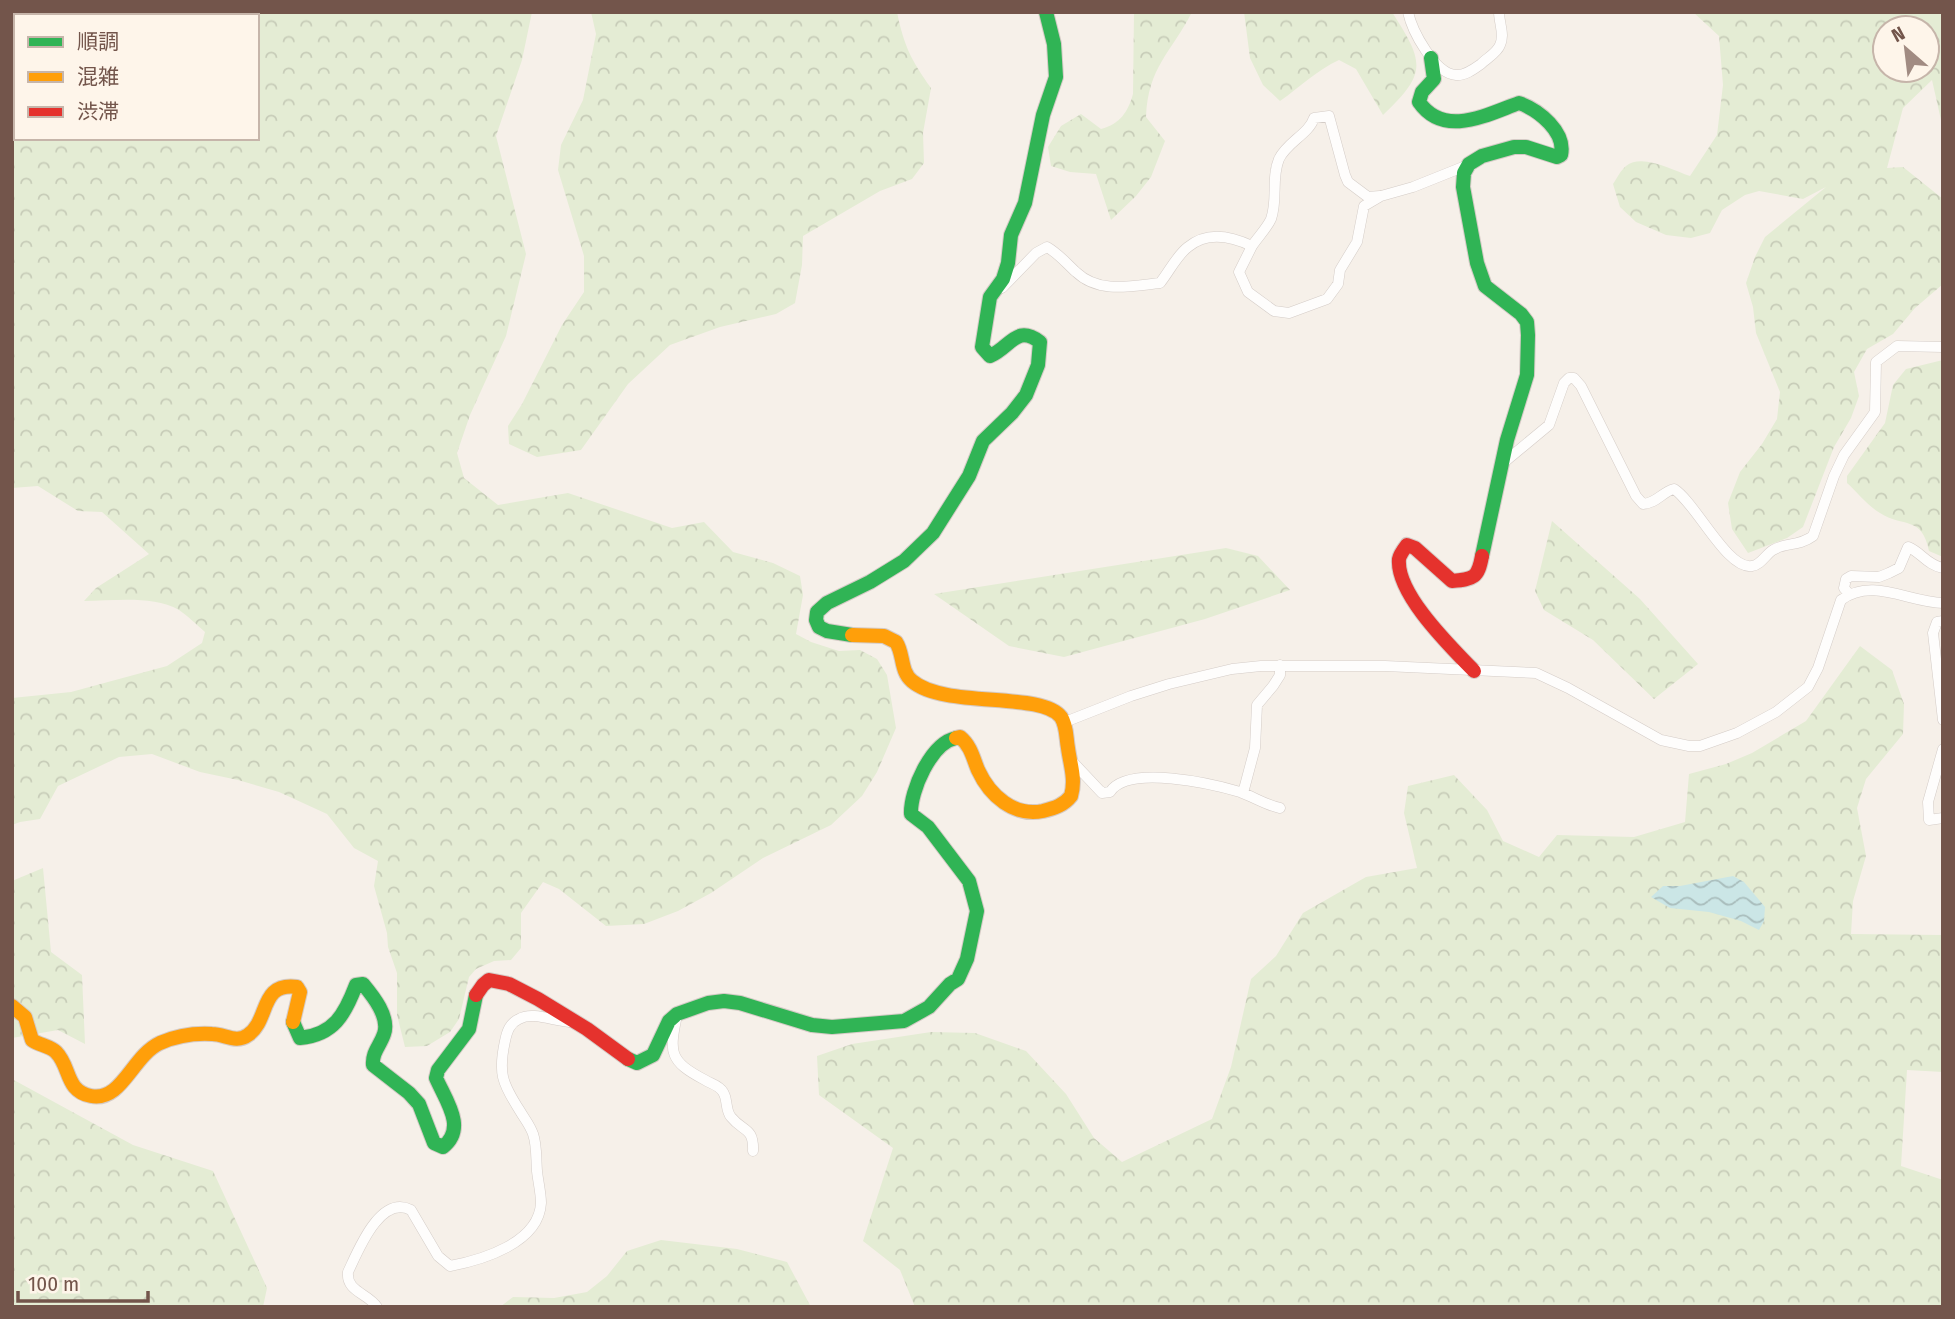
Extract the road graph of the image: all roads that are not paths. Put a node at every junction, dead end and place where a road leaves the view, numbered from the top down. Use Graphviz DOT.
graph roads {
  1 [pos="1046,12"];
  2 [pos="1408,12"];
  3 [pos="1499,12"];
  4 [pos="1431,58"];
  5 [pos="1469,164"];
  6 [pos="1381,196"];
  7 [pos="1252,246"];
  8 [pos="990,297"];
  9 [pos="1943,347"];
  10 [pos="1502,464"];
  11 [pos="1943,568"];
  12 [pos="1849,594"];
  13 [pos="1943,603"];
  14 [pos="1943,621"];
  15 [pos="1280,665"];
  16 [pos="1475,671"];
  17 [pos="1943,720"];
  18 [pos="1065,722"];
  19 [pos="1943,749"];
  20 [pos="1070,759"];
  21 [pos="1243,793"];
  22 [pos="1280,808"];
  23 [pos="1943,818"];
  24 [pos="12,1006"];
  25 [pos="677,1014"];
  26 [pos="576,1022"];
  27 [pos="753,1151"];
  28 [pos="377,1307"];
  1 -- 8 [label="street"];
  2 -- 4 [label="street"];
  3 -- 4 [label="street"];
  4 -- 5 [label="street"];
  5 -- 6 [label="street"];
  5 -- 10 [label="street"];
  6 -- 7 [label="street"];
  6 -- 7 [label="street"];
  7 -- 8 [label="street"];
  8 -- 18 [label="street"];
  9 -- 10 [label="street"];
  10 -- 16 [label="street"];
  11 -- 12 [label="street"];
  12 -- 13 [label="street"];
  12 -- 16 [label="street"];
  14 -- 17 [label="street"];
  15 -- 16 [label="street"];
  15 -- 18 [label="street"];
  15 -- 21 [label="street"];
  18 -- 20 [label="street"];
  19 -- 23 [label="street"];
  20 -- 21 [label="street"];
  20 -- 25 [label="street"];
  21 -- 22 [label="street"];
  24 -- 26 [label="street"];
  25 -- 26 [label="street"];
  25 -- 27 [label="street"];
  26 -- 28 [label="street"];
}
